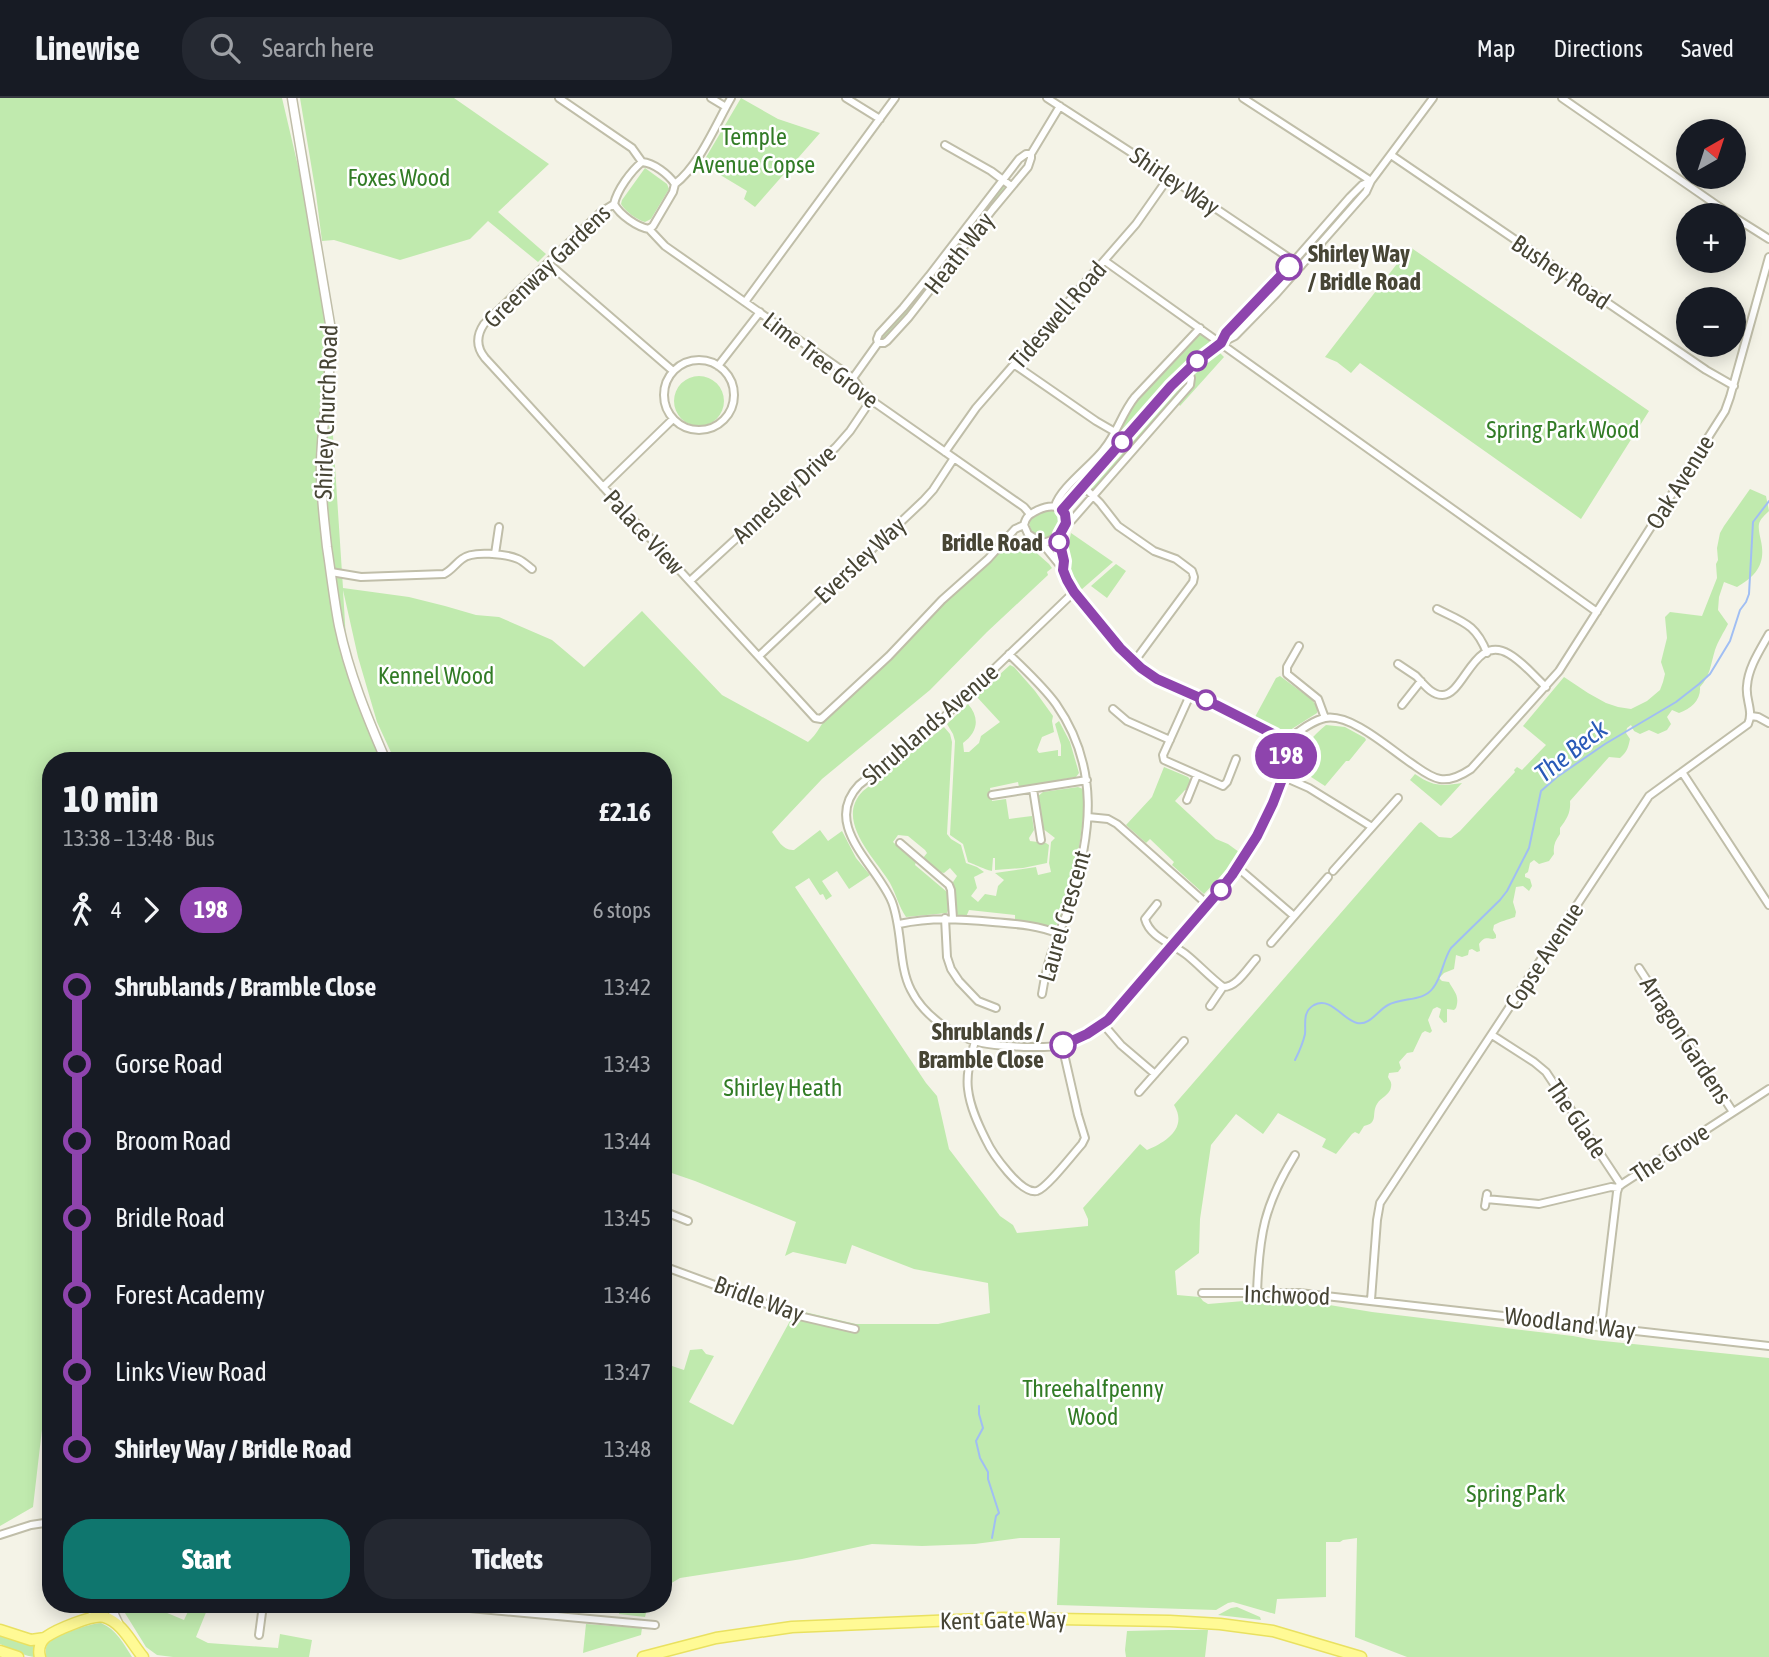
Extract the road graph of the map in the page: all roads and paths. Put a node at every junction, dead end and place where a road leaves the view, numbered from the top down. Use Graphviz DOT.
graph roads {
  1 [pos="292,98"];
  2 [pos="559,98"];
  3 [pos="711,98"];
  4 [pos="732,98"];
  5 [pos="846,98"];
  6 [pos="895,98"];
  7 [pos="1047,98"];
  8 [pos="1243,98"];
  9 [pos="1433,98"];
  10 [pos="1562,98"];
  11 [pos="1060,106"];
  12 [pos="726,107"];
  13 [pos="880,119"];
  14 [pos="945,145"];
  15 [pos="1031,154"];
  16 [pos="1391,155"];
  17 [pos="642,162"];
  18 [pos="1169,177"];
  19 [pos="1003,180"];
  20 [pos="1371,181"];
  21 [pos="675,184"];
  22 [pos="1011,186"];
  23 [pos="1714,203"];
  24 [pos="614,204"];
  25 [pos="1746,224"];
  26 [pos="1324,226"];
  27 [pos="649,229"];
  28 [pos="1331,232"];
  29 [pos="1769,239"];
  30 [pos="1769,257"];
  31 [pos="1105,261"];
  32 [pos="1294,261"];
  33 [pos="548,263"];
  34 [pos="1301,266"];
  35 [pos="910,299"];
  36 [pos="745,302"];
  37 [pos="918,306"];
  38 [pos="760,312"];
  39 [pos="1200,328"];
  40 [pos="478,337"];
  41 [pos="878,343"];
  42 [pos="1221,343"];
  43 [pos="1015,365"];
  44 [pos="718,366"];
  45 [pos="1188,369"];
  46 [pos="673,371"];
  47 [pos="853,378"];
  48 [pos="1734,386"];
  49 [pos="871,400"];
  50 [pos="673,419"];
  51 [pos="1115,432"];
  52 [pos="945,452"];
  53 [pos="954,458"];
  54 [pos="603,487"];
  55 [pos="1083,487"];
  56 [pos="1093,496"];
  57 [pos="1055,506"];
  58 [pos="1062,510"];
  59 [pos="1030,514"];
  60 [pos="1066,523"];
  61 [pos="1024,525"];
  62 [pos="499,527"];
  63 [pos="1060,534"];
  64 [pos="1042,543"];
  65 [pos="495,554"];
  66 [pos="533,569"];
  67 [pos="1063,570"];
  68 [pos="331,572"];
  69 [pos="690,581"];
  70 [pos="1074,592"];
  71 [pos="1437,609"];
  72 [pos="1597,612"];
  73 [pos="1769,634"];
  74 [pos="1299,646"];
  75 [pos="1487,653"];
  76 [pos="1009,654"];
  77 [pos="759,656"];
  78 [pos="1134,662"];
  79 [pos="1398,664"];
  80 [pos="1421,681"];
  81 [pos="1546,687"];
  82 [pos="1191,693"];
  83 [pos="1402,705"];
  84 [pos="1113,709"];
  85 [pos="1751,716"];
  86 [pos="1325,718"];
  87 [pos="1769,723"];
  88 [pos="1170,740"];
  89 [pos="1283,743"];
  90 [pos="382,752"];
  91 [pos="1236,759"];
  92 [pos="1682,772"];
  93 [pos="1197,775"];
  94 [pos="1284,777"];
  95 [pos="1087,780"];
  96 [pos="1032,789"];
  97 [pos="992,795"];
  98 [pos="1398,797"];
  99 [pos="1187,800"];
  100 [pos="1088,817"];
  101 [pos="1372,827"];
  102 [pos="1041,840"];
  103 [pos="900,843"];
  104 [pos="1237,867"];
  105 [pos="1157,904"];
  106 [pos="1208,905"];
  107 [pos="1769,905"];
  108 [pos="1294,916"];
  109 [pos="949,918"];
  110 [pos="899,924"];
  111 [pos="1059,934"];
  112 [pos="1271,943"];
  113 [pos="1172,946"];
  114 [pos="1256,959"];
  115 [pos="1639,968"];
  116 [pos="1223,987"];
  117 [pos="1042,995"];
  118 [pos="1210,1006"];
  119 [pos="996,1008"];
  120 [pos="1103,1024"];
  121 [pos="1492,1035"];
  122 [pos="975,1041"];
  123 [pos="1184,1041"];
  124 [pos="1062,1045"];
  125 [pos="1155,1074"];
  126 [pos="1769,1089"];
  127 [pos="1139,1092"];
  128 [pos="1733,1112"];
  129 [pos="1294,1155"];
  130 [pos="1282,1158"];
  131 [pos="1290,1162"];
  132 [pos="1619,1187"];
  133 [pos="1486,1200"];
  134 [pos="672,1215"];
  135 [pos="688,1221"];
  136 [pos="672,1269"];
  137 [pos="1202,1293"];
  138 [pos="1257,1293"];
  139 [pos="1371,1300"];
  140 [pos="1601,1326"];
  141 [pos="855,1329"];
  142 [pos="1769,1346"];
  143 [pos="42,1522"];
  144 [pos="0,1535"];
  145 [pos="98,1613"];
  146 [pos="113,1613"];
  147 [pos="262,1613"];
  148 [pos="510,1613"];
  149 [pos="89,1619"];
  150 [pos="119,1625"];
  151 [pos="655,1625"];
  152 [pos="0,1630"];
  153 [pos="259,1634"];
  154 [pos="45,1638"];
  155 [pos="131,1643"];
  156 [pos="0,1651"];
  157 [pos="18,1657"];
  158 [pos="40,1657"];
  159 [pos="137,1657"];
  160 [pos="143,1657"];
  161 [pos="643,1657"];
  162 [pos="1362,1657"];
  1 -- 68 [label="street, Shirley Church Road"];
  2 -- 17 [label="street"];
  3 -- 12 [label="street"];
  4 -- 12 [label="street"];
  5 -- 13 [label="street"];
  6 -- 13 [label="street"];
  7 -- 11 [label="street, Shirley Way"];
  8 -- 20 [label="street"];
  9 -- 16 [label="street"];
  10 -- 23 [label="street"];
  11 -- 15 [label="street, Heath Way"];
  11 -- 18 [label="street, Shirley Way"];
  12 -- 21 [label="street"];
  13 -- 36 [label="street"];
  14 -- 19 [label="street"];
  15 -- 19 [label="street, Heath Way"];
  15 -- 22 [label="street, Heath Way"];
  16 -- 20 [label="street"];
  16 -- 48 [label="street, Bushey Road"];
  17 -- 21 [label="street"];
  17 -- 24 [label="street, Greenway Gardens"];
  18 -- 31 [label="street, Tideswell Road"];
  18 -- 32 [label="street, Shirley Way"];
  19 -- 22 [label="street"];
  19 -- 35 [label="street, Heath Way"];
  20 -- 26 [label="street"];
  20 -- 28 [label="street"];
  21 -- 27 [label="street"];
  22 -- 37 [label="street, Heath Way"];
  24 -- 27 [label="street, Lime Tree Grove"];
  24 -- 33 [label="street, Greenway Gardens"];
  25 -- 29 [label="street"];
  26 -- 28 [label="street"];
  26 -- 32 [label="street"];
  27 -- 36 [label="street, Lime Tree Grove"];
  28 -- 34 [label="street"];
  30 -- 48 [label="street, Oak Avenue"];
  31 -- 39 [label="street"];
  31 -- 43 [label="street, Tideswell Road"];
  32 -- 34 [label="street, Shirley Way"];
  32 -- 42 [label="street"];
  33 -- 40 [label="street, Greenway Gardens"];
  33 -- 46 [label="street"];
  34 -- 42 [label="street"];
  35 -- 37 [label="street"];
  35 -- 41 [label="street, Heath Way"];
  36 -- 38 [label="street, Lime Tree Grove"];
  37 -- 41 [label="street, Heath Way"];
  38 -- 44 [label="street"];
  38 -- 47 [label="street, Lime Tree Grove"];
  39 -- 42 [label="street"];
  39 -- 51 [label="street"];
  40 -- 54 [label="street, Palace View"];
  41 -- 47 [label="street, Heath Way"];
  42 -- 45 [label="street"];
  42 -- 72 [label="street"];
  43 -- 51 [label="street"];
  43 -- 52 [label="street, Tideswell Road"];
  44 -- 46 [label="street"];
  44 -- 50 [label="street"];
  45 -- 55 [label="street"];
  45 -- 56 [label="street"];
  46 -- 50 [label="street"];
  47 -- 49 [label="street, Lime Tree Grove"];
  48 -- 72 [label="street, Oak Avenue"];
  49 -- 52 [label="street, Lime Tree Grove"];
  49 -- 69 [label="street, Annesley Drive"];
  50 -- 54 [label="street"];
  51 -- 57 [label="street"];
  52 -- 53 [label="street, Lime Tree Grove"];
  53 -- 59 [label="street, Lime Tree Grove"];
  53 -- 77 [label="street, Eversley Way"];
  54 -- 69 [label="street, Palace View"];
  55 -- 56 [label="street"];
  55 -- 58 [label="street"];
  56 -- 60 [label="street"];
  56 -- 78 [label="street"];
  57 -- 58 [label="street"];
  57 -- 59 [label="street"];
  58 -- 60 [label="street"];
  59 -- 61 [label="street"];
  60 -- 63 [label="street"];
  61 -- 64 [label="street"];
  61 -- 77 [label="street, Palace View"];
  62 -- 65 [label="street"];
  63 -- 64 [label="street"];
  63 -- 67 [label="street"];
  64 -- 67 [label="street"];
  65 -- 66 [label="street"];
  65 -- 68 [label="street"];
  67 -- 70 [label="street"];
  68 -- 90 [label="street, Shirley Church Road"];
  69 -- 77 [label="street, Palace View"];
  70 -- 76 [label="street, Shrublands Avenue"];
  70 -- 78 [label="street"];
  71 -- 75 [label="street"];
  72 -- 81 [label="street, Oak Avenue"];
  73 -- 85 [label="street"];
  74 -- 86 [label="street"];
  75 -- 80 [label="street"];
  75 -- 81 [label="street"];
  76 -- 95 [label="street, Laurel Crescent"];
  76 -- 110 [label="street, Shrublands Avenue"];
  78 -- 82 [label="street"];
  79 -- 80 [label="street"];
  80 -- 83 [label="street"];
  81 -- 86 [label="street, Oak Avenue"];
  82 -- 88 [label="street"];
  82 -- 89 [label="street"];
  84 -- 88 [label="street"];
  85 -- 87 [label="street"];
  85 -- 92 [label="street, Copse Avenue"];
  86 -- 89 [label="street"];
  88 -- 93 [label="street"];
  89 -- 94 [label="street"];
  91 -- 93 [label="street"];
  92 -- 107 [label="street"];
  92 -- 121 [label="street, Copse Avenue"];
  93 -- 99 [label="street"];
  94 -- 101 [label="street"];
  94 -- 104 [label="street"];
  95 -- 96 [label="street"];
  95 -- 100 [label="street, Laurel Crescent"];
  96 -- 97 [label="street"];
  96 -- 102 [label="street"];
  98 -- 101 [label="street"];
  100 -- 106 [label="street"];
  100 -- 111 [label="street, Laurel Crescent"];
  101 -- 108 [label="street"];
  103 -- 109 [label="street"];
  104 -- 106 [label="street"];
  104 -- 108 [label="street"];
  105 -- 113 [label="street"];
  106 -- 113 [label="street"];
  108 -- 112 [label="street"];
  109 -- 110 [label="street"];
  109 -- 111 [label="street"];
  109 -- 119 [label="street"];
  110 -- 122 [label="street, Shrublands Avenue"];
  111 -- 117 [label="street, Laurel Crescent"];
  113 -- 116 [label="street"];
  113 -- 120 [label="street"];
  114 -- 116 [label="street"];
  115 -- 128 [label="street, Arragon Gardens"];
  116 -- 118 [label="street"];
  120 -- 124 [label="street"];
  120 -- 125 [label="street"];
  121 -- 132 [label="street, The Glade"];
  121 -- 139 [label="street, Copse Avenue"];
  122 -- 124 [label="street, Shrublands Avenue"];
  122 -- 124 [label="street"];
  123 -- 125 [label="street"];
  125 -- 127 [label="street"];
  126 -- 128 [label="street, The Grove"];
  128 -- 132 [label="street, The Grove"];
  129 -- 131 [label="street"];
  130 -- 131 [label="street"];
  131 -- 138 [label="street"];
  132 -- 133 [label="street"];
  132 -- 140 [label="street, The Grove"];
  134 -- 135 [label="street"];
  136 -- 141 [label="street, Bridle Way"];
  137 -- 138 [label="street, Inchwood"];
  138 -- 139 [label="street, Inchwood"];
  139 -- 140 [label="street, Woodland Way"];
  140 -- 142 [label="street, Woodland Way"];
  143 -- 144 [label="street"];
  145 -- 149 [label="street"];
  146 -- 150 [label="street"];
  147 -- 153 [label="street"];
  148 -- 151 [label="street"];
  149 -- 150 [label="main road"];
  149 -- 154 [label="main road"];
  150 -- 155 [label="main road"];
  152 -- 154 [label="main road"];
  154 -- 158 [label="main road"];
  155 -- 159 [label="main road"];
  155 -- 160 [label="main road"];
  156 -- 157 [label="main road"];
  161 -- 162 [label="main road, Kent Gate Way"];
}
